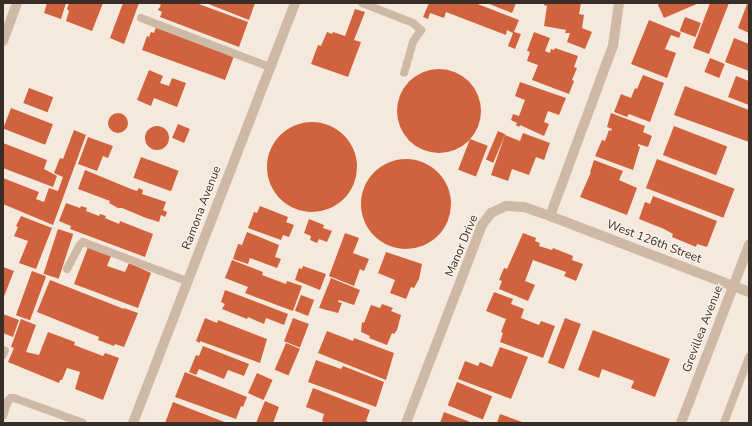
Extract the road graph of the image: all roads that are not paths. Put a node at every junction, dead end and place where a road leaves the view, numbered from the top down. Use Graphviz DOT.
graph roads {
  1 [pos="17,3"];
  2 [pos="295,3"];
  3 [pos="362,3"];
  4 [pos="619,3"];
  5 [pos="141,18"];
  6 [pos="3,41"];
  7 [pos="270,67"];
  8 [pos="404,72"];
  9 [pos="550,216"];
  10 [pos="749,245"];
  11 [pos="67,270"];
  12 [pos="187,281"];
  13 [pos="733,286"];
  14 [pos="749,292"];
  15 [pos="749,357"];
  16 [pos="3,416"];
  17 [pos="83,423"];
  18 [pos="133,423"];
  19 [pos="406,423"];
  20 [pos="681,423"];
  21 [pos="724,423"];
  1 -- 6 [label="street"];
  2 -- 7 [label="street, Ramona Avenue"];
  3 -- 8 [label="lane"];
  4 -- 9 [label="street"];
  5 -- 7 [label="lane"];
  7 -- 12 [label="street, Ramona Avenue"];
  9 -- 13 [label="street, West 126th Street"];
  9 -- 19 [label="street, Manor Drive"];
  10 -- 13 [label="street, Grevillea Avenue"];
  11 -- 12 [label="lane"];
  12 -- 18 [label="street, Ramona Avenue"];
  13 -- 14 [label="street, West 126th Street"];
  13 -- 20 [label="street, Grevillea Avenue"];
  15 -- 21 [label="lane"];
  16 -- 17 [label="lane"];
}
